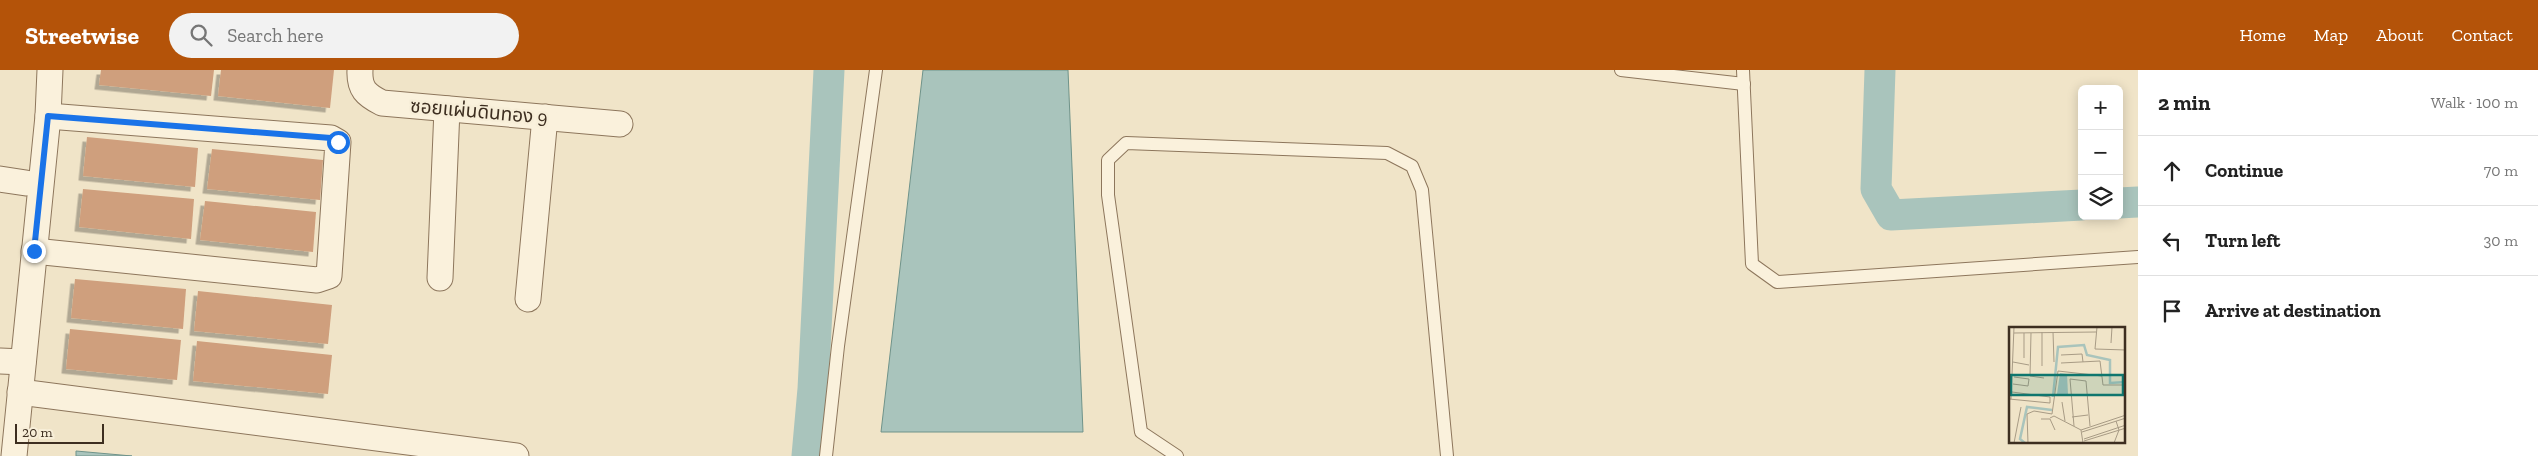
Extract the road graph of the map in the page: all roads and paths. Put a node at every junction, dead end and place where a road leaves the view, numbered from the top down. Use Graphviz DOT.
graph roads {
  1 [pos="50,70"];
  2 [pos="360,70"];
  3 [pos="876,70"];
  4 [pos="1621,70"];
  5 [pos="1743,70"];
  6 [pos="1744,84"];
  7 [pos="447,109"];
  8 [pos="48,116"];
  9 [pos="545,117"];
  10 [pos="620,124"];
  11 [pos="0,179"];
  12 [pos="26,183"];
  13 [pos="34,251"];
  14 [pos="2138,258"];
  15 [pos="440,278"];
  16 [pos="528,299"];
  17 [pos="11,362"];
  18 [pos="20,392"];
  19 [pos="14,456"];
  20 [pos="516,456"];
  21 [pos="826,456"];
  22 [pos="1177,456"];
  23 [pos="1447,456"];
  1 -- 8 [label="street"];
  2 -- 7 [label="street, ซอยแผ่นดินทอง 9"];
  3 -- 21 [label="lane"];
  4 -- 6 [label="lane"];
  5 -- 6 [label="lane"];
  6 -- 14 [label="lane"];
  7 -- 9 [label="street, ซอยแผ่นดินทอง 9"];
  7 -- 15 [label="street"];
  8 -- 13 [label="street"];
  8 -- 13 [label="street"];
  9 -- 10 [label="street, ซอยแผ่นดินทอง 9"];
  9 -- 16 [label="street"];
  11 -- 12 [label="street"];
  13 -- 17 [label="street"];
  17 -- 18 [label="street"];
  18 -- 19 [label="street"];
  18 -- 20 [label="street"];
  22 -- 23 [label="lane"];
}
